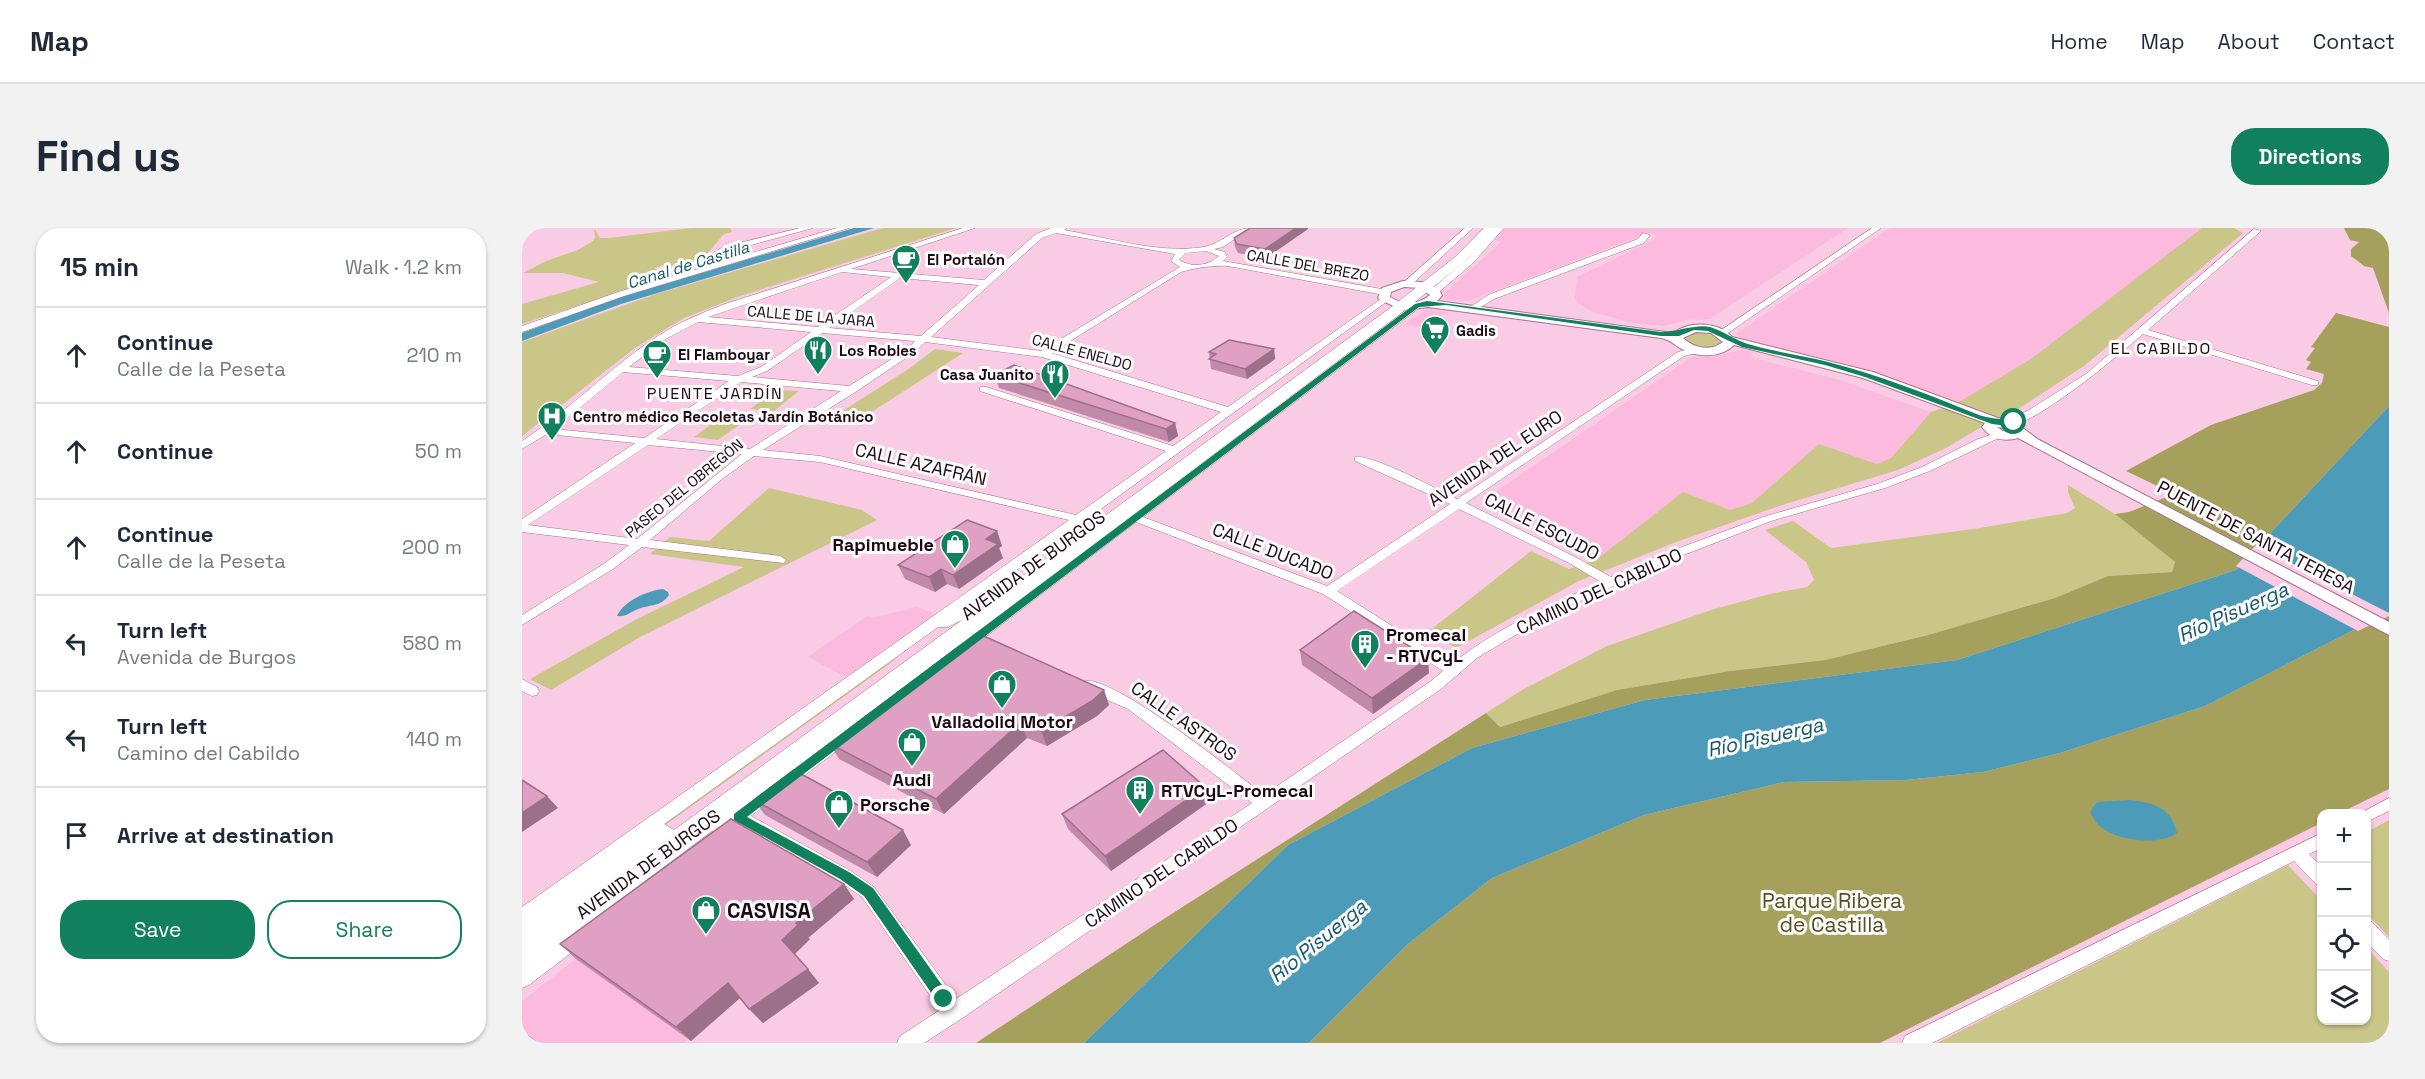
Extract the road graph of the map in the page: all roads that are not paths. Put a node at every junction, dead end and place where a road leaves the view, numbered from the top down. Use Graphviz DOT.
graph roads {
  1 [pos="762,228"];
  2 [pos="809,228"];
  3 [pos="845,228"];
  4 [pos="970,228"];
  5 [pos="1247,228"];
  6 [pos="1491,228"];
  7 [pos="1500,228"];
  8 [pos="1864,228"];
  9 [pos="1877,228"];
  10 [pos="1053,229"];
  11 [pos="2254,231"];
  12 [pos="1646,235"];
  13 [pos="1475,238"];
  14 [pos="761,240"];
  15 [pos="1218,248"];
  16 [pos="1179,260"];
  17 [pos="1221,262"];
  18 [pos="709,267"];
  19 [pos="837,270"];
  20 [pos="898,276"];
  21 [pos="986,283"];
  22 [pos="1427,294"];
  23 [pos="1391,300"];
  24 [pos="1473,308"];
  25 [pos="695,319"];
  26 [pos="522,329"];
  27 [pos="1709,329"];
  28 [pos="819,330"];
  29 [pos="2143,331"];
  30 [pos="924,340"];
  31 [pos="1726,340"];
  32 [pos="1366,344"];
  33 [pos="1684,345"];
  34 [pos="1043,354"];
  35 [pos="1306,356"];
  36 [pos="1324,364"];
  37 [pos="622,369"];
  38 [pos="739,379"];
  39 [pos="2315,383"];
  40 [pos="854,389"];
  41 [pos="983,389"];
  42 [pos="1304,391"];
  43 [pos="1249,408"];
  44 [pos="2001,428"];
  45 [pos="544,431"];
  46 [pos="642,442"];
  47 [pos="522,446"];
  48 [pos="1179,447"];
  49 [pos="752,452"];
  50 [pos="1359,459"];
  51 [pos="1209,462"];
  52 [pos="1155,477"];
  53 [pos="1458,504"];
  54 [pos="1135,518"];
  55 [pos="1080,519"];
  56 [pos="522,524"];
  57 [pos="522,528"];
  58 [pos="642,541"];
  59 [pos="1102,543"];
  60 [pos="780,560"];
  61 [pos="1043,571"];
  62 [pos="1610,582"];
  63 [pos="1328,591"];
  64 [pos="971,610"];
  65 [pos="522,621"];
  66 [pos="2389,629"];
  67 [pos="978,636"];
  68 [pos="912,639"];
  69 [pos="993,642"];
  70 [pos="1452,670"];
  71 [pos="1070,677"];
  72 [pos="895,699"];
  73 [pos="857,727"];
  74 [pos="681,803"];
  75 [pos="1264,803"];
  76 [pos="2389,804"];
  77 [pos="2371,814"];
  78 [pos="738,817"];
  79 [pos="704,833"];
  80 [pos="2317,843"];
  81 [pos="2297,853"];
  82 [pos="2317,874"];
  83 [pos="648,885"];
  84 [pos="522,917"];
  85 [pos="522,923"];
  86 [pos="586,931"];
  87 [pos="2371,933"];
  88 [pos="522,938"];
  89 [pos="2389,953"];
  90 [pos="532,961"];
  91 [pos="522,977"];
  92 [pos="954,1013"];
  93 [pos="907,1043"];
  94 [pos="1912,1043"];
  1 -- 14 [label="street"];
  2 -- 14 [label="street"];
  3 -- 18 [label="street"];
  4 -- 19 [label="street"];
  5 -- 15 [label="street"];
  6 -- 13 [label="highway, AVENIDA DE BURGOS"];
  7 -- 13 [label="street, AVENIDA DE BURGOS"];
  8 -- 27 [label="street"];
  9 -- 31 [label="street"];
  10 -- 16 [label="street"];
  10 -- 21 [label="street, PASEO DEL OBREGÓN"];
  11 -- 29 [label="street, CAMINO DEL CABILDO"];
  12 -- 24 [label="street"];
  13 -- 22 [label="highway, AVENIDA DE BURGOS"];
  13 -- 22 [label="street, AVENIDA DE BURGOS"];
  14 -- 18 [label="street"];
  15 -- 16 [label="street"];
  15 -- 17 [label="street"];
  16 -- 17 [label="street, CALLE DEL BREZO"];
  16 -- 34 [label="street"];
  17 -- 23 [label="street, CALLE DEL BREZO"];
  18 -- 26 [label="street"];
  19 -- 20 [label="street"];
  19 -- 25 [label="street"];
  20 -- 21 [label="street"];
  20 -- 28 [label="street"];
  21 -- 30 [label="street, PASEO DEL OBREGÓN"];
  22 -- 23 [label="highway, AVENIDA DE BURGOS"];
  22 -- 23 [label="main road"];
  22 -- 23 [label="main road"];
  22 -- 24 [label="main road"];
  22 -- 32 [label="street, AVENIDA DE BURGOS"];
  23 -- 35 [label="street, AVENIDA DE BURGOS"];
  23 -- 36 [label="highway, AVENIDA DE BURGOS"];
  23 -- 43 [label="highway, AVENIDA DE BURGOS"];
  24 -- 33 [label="main road"];
  25 -- 28 [label="street, CALLE DE LA JARA"];
  25 -- 37 [label="street"];
  27 -- 31 [label="main road"];
  27 -- 33 [label="main road"];
  28 -- 30 [label="street, CALLE DE LA JARA"];
  28 -- 38 [label="street"];
  29 -- 39 [label="street"];
  29 -- 44 [label="street, CAMINO DEL CABILDO"];
  30 -- 34 [label="street, CALLE ENELDO"];
  30 -- 40 [label="street, PASEO DEL OBREGÓN"];
  31 -- 33 [label="main road"];
  31 -- 44 [label="main road, PUENTE DE SANTA TERESA"];
  32 -- 36 [label="street"];
  32 -- 42 [label="street, AVENIDA DE BURGOS"];
  33 -- 53 [label="street, AVENIDA DEL EURO"];
  34 -- 43 [label="street, CALLE ENELDO"];
  35 -- 43 [label="street, AVENIDA DE BURGOS"];
  35 -- 43 [label="street"];
  36 -- 43 [label="highway, AVENIDA DE BURGOS"];
  37 -- 38 [label="street"];
  37 -- 45 [label="street"];
  38 -- 40 [label="street"];
  38 -- 46 [label="street"];
  40 -- 49 [label="street, PASEO DEL OBREGÓN"];
  41 -- 48 [label="street"];
  42 -- 43 [label="street"];
  42 -- 51 [label="street, AVENIDA DE BURGOS"];
  43 -- 48 [label="street, AVENIDA DE BURGOS"];
  43 -- 51 [label="street"];
  43 -- 52 [label="highway, AVENIDA DE BURGOS"];
  43 -- 61 [label="highway, AVENIDA DE BURGOS"];
  44 -- 62 [label="street, CAMINO DEL CABILDO"];
  44 -- 66 [label="main road, PUENTE DE SANTA TERESA"];
  45 -- 46 [label="street, CALLE AZAFRÁN"];
  45 -- 47 [label="street"];
  46 -- 49 [label="street, CALLE AZAFRÁN"];
  46 -- 56 [label="street"];
  48 -- 52 [label="street"];
  48 -- 55 [label="street, AVENIDA DE BURGOS"];
  49 -- 55 [label="street, CALLE AZAFRÁN"];
  49 -- 58 [label="street, PASEO DEL OBREGÓN"];
  50 -- 53 [label="street, CALLE ESCUDO"];
  51 -- 54 [label="street, AVENIDA DE BURGOS"];
  52 -- 64 [label="highway, AVENIDA DE BURGOS"];
  53 -- 62 [label="street, CALLE ESCUDO"];
  53 -- 63 [label="street, AVENIDA DEL EURO"];
  54 -- 59 [label="street, AVENIDA DE BURGOS"];
  54 -- 63 [label="street, CALLE DUCADO"];
  55 -- 68 [label="street, AVENIDA DE BURGOS"];
  57 -- 58 [label="street"];
  58 -- 60 [label="street"];
  58 -- 65 [label="street, PASEO DEL OBREGÓN"];
  59 -- 61 [label="street"];
  59 -- 67 [label="street, AVENIDA DE BURGOS"];
  61 -- 79 [label="highway, AVENIDA DE BURGOS"];
  62 -- 70 [label="street, CAMINO DEL CABILDO"];
  63 -- 70 [label="street, CALLE DUCADO"];
  64 -- 68 [label="street"];
  64 -- 88 [label="highway, AVENIDA DE BURGOS"];
  67 -- 69 [label="street"];
  67 -- 72 [label="street, AVENIDA DE BURGOS"];
  68 -- 74 [label="street, AVENIDA DE BURGOS"];
  70 -- 75 [label="street, CAMINO DEL CABILDO"];
  71 -- 75 [label="street, CALLE ASTROS"];
  73 -- 78 [label="street, AVENIDA DE BURGOS"];
  74 -- 84 [label="street, AVENIDA DE BURGOS"];
  74 -- 85 [label="street"];
  75 -- 92 [label="street, CAMINO DEL CABILDO"];
  76 -- 77 [label="street"];
  78 -- 79 [label="street, AVENIDA DE BURGOS"];
  78 -- 92 [label="street"];
  79 -- 83 [label="street"];
  79 -- 90 [label="highway, AVENIDA DE BURGOS"];
  80 -- 81 [label="street"];
  81 -- 82 [label="street"];
  81 -- 94 [label="street"];
  86 -- 90 [label="street, AVENIDA DE BURGOS"];
  87 -- 89 [label="street"];
  90 -- 91 [label="street"];
  92 -- 93 [label="street, CAMINO DEL CABILDO"];
}
